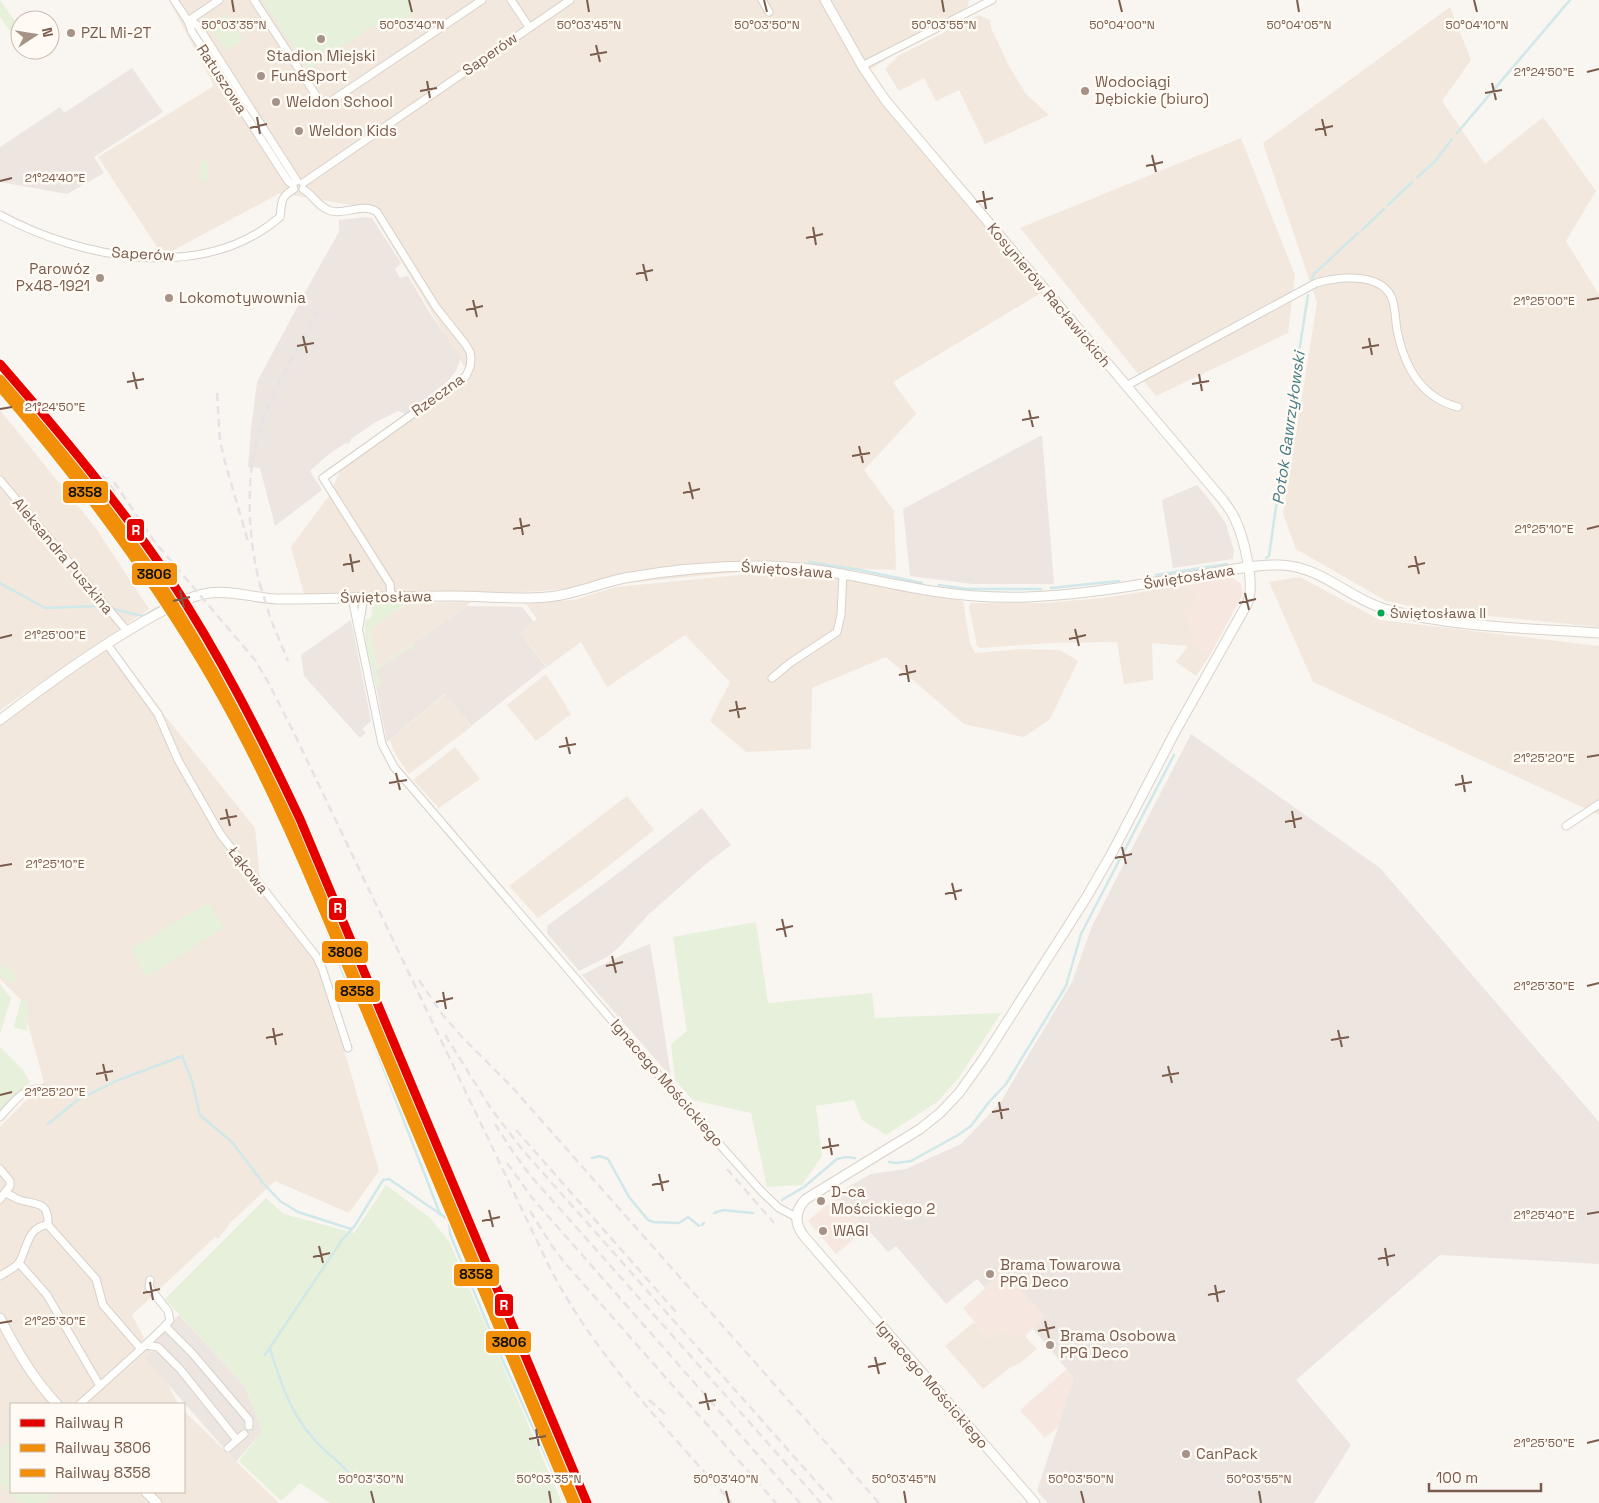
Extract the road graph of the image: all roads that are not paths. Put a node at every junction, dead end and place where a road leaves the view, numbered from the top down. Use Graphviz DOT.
graph roads {
  1 [pos="174,0"];
  2 [pos="220,0"];
  3 [pos="254,0"];
  4 [pos="482,0"];
  5 [pos="511,0"];
  6 [pos="570,0"];
  7 [pos="762,0"];
  8 [pos="825,0"];
  9 [pos="992,0"];
  10 [pos="768,12"];
  11 [pos="188,21"];
  12 [pos="529,27"];
  13 [pos="862,66"];
  14 [pos="298,185"];
  15 [pos="0,216"];
  16 [pos="1126,386"];
  17 [pos="1458,407"];
  18 [pos="0,480"];
  19 [pos="1248,567"];
  20 [pos="843,574"];
  21 [pos="391,596"];
  22 [pos="364,597"];
  23 [pos="352,598"];
  24 [pos="359,629"];
  25 [pos="127,631"];
  26 [pos="1599,633"];
  27 [pos="107,644"];
  28 [pos="772,678"];
  29 [pos="0,720"];
  30 [pos="1599,804"];
  31 [pos="1566,826"];
  32 [pos="348,1048"];
  33 [pos="55,1091"];
  34 [pos="0,1117"];
  35 [pos="0,1169"];
  36 [pos="6,1193"];
  37 [pos="0,1199"];
  38 [pos="796,1217"];
  39 [pos="48,1225"];
  40 [pos="19,1263"];
  41 [pos="0,1276"];
  42 [pos="150,1280"];
  43 [pos="0,1318"];
  44 [pos="166,1326"];
  45 [pos="143,1347"];
  46 [pos="100,1386"];
  47 [pos="56,1403"];
  48 [pos="81,1403"];
  49 [pos="249,1426"];
  50 [pos="244,1434"];
  51 [pos="237,1440"];
  52 [pos="228,1448"];
  53 [pos="147,1493"];
  54 [pos="157,1503"];
  55 [pos="1035,1503"];
  1 -- 11 [label="street, Ratuszowa"];
  2 -- 11 [label="street"];
  3 -- 4 [label="street"];
  5 -- 12 [label="street, Saperów"];
  6 -- 12 [label="street, Saperów"];
  7 -- 10 [label="street"];
  8 -- 13 [label="street, Kosynierów Racławickich"];
  9 -- 13 [label="street"];
  11 -- 14 [label="street, Ratuszowa"];
  12 -- 14 [label="street, Saperów"];
  13 -- 16 [label="street, Kosynierów Racławickich"];
  14 -- 15 [label="street, Saperów"];
  14 -- 21 [label="street, Rzeczna"];
  16 -- 17 [label="street"];
  16 -- 19 [label="street, Kosynierów Racławickich"];
  18 -- 25 [label="street, Aleksandra Puszkina"];
  19 -- 20 [label="street, Świętosława"];
  19 -- 26 [label="street, Świętosława"];
  19 -- 38 [label="street, Kosynierów Racławickich"];
  20 -- 21 [label="street, Świętosława"];
  20 -- 28 [label="street"];
  21 -- 22 [label="street, Świętosława"];
  22 -- 23 [label="street, Świętosława"];
  22 -- 24 [label="street, Ignacego Mościckiego"];
  23 -- 24 [label="street, Ignacego Mościckiego"];
  23 -- 25 [label="street, Świętosława"];
  24 -- 38 [label="street, Ignacego Mościckiego"];
  25 -- 27 [label="street, Świętosława"];
  27 -- 29 [label="street, Świętosława"];
  27 -- 32 [label="street, Łąkowa"];
  30 -- 31 [label="street"];
  33 -- 34 [label="street"];
  35 -- 36 [label="street"];
  36 -- 37 [label="street"];
  36 -- 39 [label="street"];
  38 -- 55 [label="street, Ignacego Mościckiego"];
  39 -- 40 [label="street"];
  39 -- 45 [label="street"];
  40 -- 41 [label="street"];
  40 -- 46 [label="street"];
  42 -- 44 [label="street"];
  43 -- 47 [label="street"];
  44 -- 45 [label="street"];
  44 -- 49 [label="street"];
  45 -- 46 [label="street"];
  45 -- 51 [label="street"];
  46 -- 48 [label="street"];
  50 -- 51 [label="street"];
  51 -- 52 [label="street"];
  53 -- 54 [label="street"];
}
